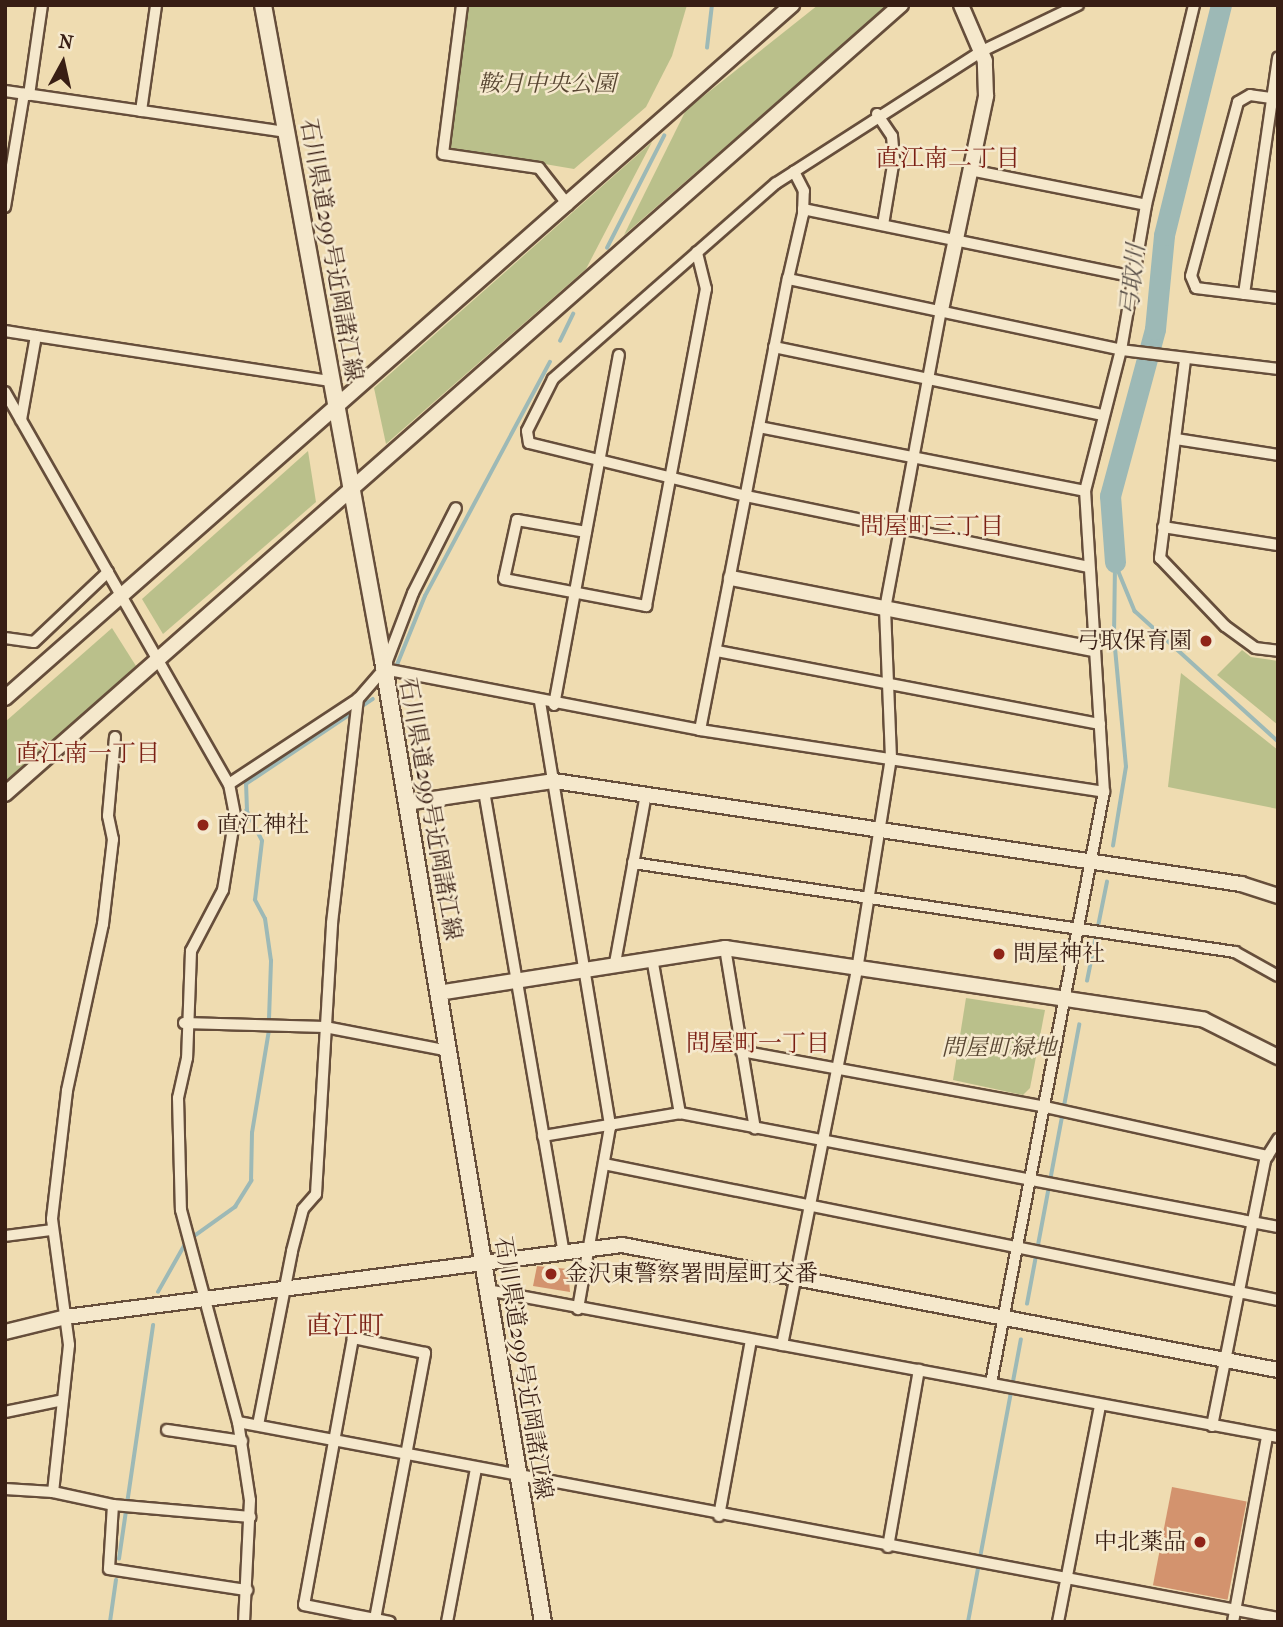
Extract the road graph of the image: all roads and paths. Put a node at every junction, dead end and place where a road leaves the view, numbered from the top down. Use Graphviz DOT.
graph roads {
  1 [pos="42,5"];
  2 [pos="156,5"];
  3 [pos="263,5"];
  4 [pos="463,5"];
  5 [pos="792,5"];
  6 [pos="901,5"];
  7 [pos="961,5"];
  8 [pos="1078,5"];
  9 [pos="1194,5"];
  10 [pos="982,51"];
  11 [pos="1278,57"];
  12 [pos="5,91"];
  13 [pos="26,94"];
  14 [pos="1275,99"];
  15 [pos="141,111"];
  16 [pos="877,114"];
  17 [pos="287,132"];
  18 [pos="971,170"];
  19 [pos="794,171"];
  20 [pos="568,205"];
  21 [pos="1146,205"];
  22 [pos="5,207"];
  23 [pos="803,209"];
  24 [pos="883,225"];
  25 [pos="956,239"];
  26 [pos="697,252"];
  27 [pos="1134,277"];
  28 [pos="788,279"];
  29 [pos="1244,293"];
  30 [pos="1278,298"];
  31 [pos="941,310"];
  32 [pos="5,331"];
  33 [pos="36,336"];
  34 [pos="774,347"];
  35 [pos="1127,351"];
  36 [pos="619,355"];
  37 [pos="1179,359"];
  38 [pos="1278,369"];
  39 [pos="331,381"];
  40 [pos="928,381"];
  41 [pos="5,392"];
  42 [pos="336,405"];
  43 [pos="1103,415"];
  44 [pos="21,420"];
  45 [pos="759,427"];
  46 [pos="1176,439"];
  47 [pos="1278,455"];
  48 [pos="600,458"];
  49 [pos="914,460"];
  50 [pos="671,476"];
  51 [pos="351,488"];
  52 [pos="1085,491"];
  53 [pos="746,496"];
  54 [pos="456,508"];
  55 [pos="1163,527"];
  56 [pos="900,530"];
  57 [pos="586,532"];
  58 [pos="1278,545"];
  59 [pos="1088,567"];
  60 [pos="108,572"];
  61 [pos="732,578"];
  62 [pos="575,593"];
  63 [pos="121,594"];
  64 [pos="885,609"];
  65 [pos="5,638"];
  66 [pos="1093,649"];
  67 [pos="717,651"];
  68 [pos="1278,651"];
  69 [pos="157,658"];
  70 [pos="384,669"];
  71 [pos="890,685"];
  72 [pos="5,698"];
  73 [pos="357,702"];
  74 [pos="540,702"];
  75 [pos="554,705"];
  76 [pos="1100,724"];
  77 [pos="700,730"];
  78 [pos="115,737"];
  79 [pos="891,758"];
  80 [pos="554,781"];
  81 [pos="229,783"];
  82 [pos="484,791"];
  83 [pos="1104,792"];
  84 [pos="5,794"];
  85 [pos="646,794"];
  86 [pos="405,803"];
  87 [pos="880,828"];
  88 [pos="1089,860"];
  89 [pos="633,863"];
  90 [pos="1278,896"];
  91 [pos="869,898"];
  92 [pos="1078,929"];
  93 [pos="725,948"];
  94 [pos="652,958"];
  95 [pos="615,963"];
  96 [pos="585,967"];
  97 [pos="857,970"];
  98 [pos="1278,976"];
  99 [pos="516,979"];
  100 [pos="439,993"];
  101 [pos="1066,1000"];
  102 [pos="184,1023"];
  103 [pos="325,1027"];
  104 [pos="445,1050"];
  105 [pos="741,1051"];
  106 [pos="1278,1057"];
  107 [pos="836,1068"];
  108 [pos="1050,1108"];
  109 [pos="680,1113"];
  110 [pos="610,1127"];
  111 [pos="755,1129"];
  112 [pos="543,1136"];
  113 [pos="1278,1139"];
  114 [pos="820,1142"];
  115 [pos="1268,1156"];
  116 [pos="604,1164"];
  117 [pos="1030,1182"];
  118 [pos="809,1205"];
  119 [pos="1252,1222"];
  120 [pos="1278,1227"];
  121 [pos="52,1230"];
  122 [pos="5,1236"];
  123 [pos="590,1245"];
  124 [pos="563,1250"];
  125 [pos="1023,1252"];
  126 [pos="483,1262"];
  127 [pos="796,1279"];
  128 [pos="284,1288"];
  129 [pos="487,1290"];
  130 [pos="1238,1293"];
  131 [pos="205,1300"];
  132 [pos="1278,1300"];
  133 [pos="578,1309"];
  134 [pos="1005,1316"];
  135 [pos="66,1317"];
  136 [pos="5,1332"];
  137 [pos="751,1340"];
  138 [pos="782,1345"];
  139 [pos="1226,1360"];
  140 [pos="919,1370"];
  141 [pos="1278,1370"];
  142 [pos="991,1383"];
  143 [pos="63,1400"];
  144 [pos="1100,1405"];
  145 [pos="5,1412"];
  146 [pos="238,1422"];
  147 [pos="258,1425"];
  148 [pos="1212,1426"];
  149 [pos="167,1430"];
  150 [pos="1272,1436"];
  151 [pos="334,1440"];
  152 [pos="242,1441"];
  153 [pos="406,1455"];
  154 [pos="476,1469"];
  155 [pos="518,1478"];
  156 [pos="5,1489"];
  157 [pos="53,1492"];
  158 [pos="122,1506"];
  159 [pos="719,1516"];
  160 [pos="250,1517"];
  161 [pos="888,1547"];
  162 [pos="1066,1579"];
  163 [pos="247,1590"];
  164 [pos="1235,1610"];
  165 [pos="1278,1618"];
  166 [pos="375,1620"];
  167 [pos="244,1622"];
  168 [pos="390,1622"];
  169 [pos="447,1622"];
  170 [pos="543,1622"];
  171 [pos="1058,1622"];
  172 [pos="1233,1622"];
  1 -- 13 [label="street"];
  2 -- 15 [label="street"];
  3 -- 17 [label="main road, 石川県道299号近岡諸江線"];
  4 -- 20 [label="street"];
  5 -- 20 [label="street"];
  6 -- 51 [label="street"];
  7 -- 10 [label="street"];
  8 -- 10 [label="street"];
  9 -- 21 [label="street"];
  10 -- 16 [label="street"];
  10 -- 18 [label="street"];
  11 -- 14 [label="street"];
  12 -- 13 [label="street"];
  13 -- 15 [label="street"];
  13 -- 22 [label="street"];
  14 -- 29 [label="street"];
  14 -- 29 [label="street"];
  15 -- 17 [label="street"];
  16 -- 19 [label="street"];
  16 -- 24 [label="street"];
  17 -- 39 [label="main road, 石川県道299号近岡諸江線"];
  18 -- 21 [label="street"];
  18 -- 25 [label="street"];
  19 -- 23 [label="street"];
  19 -- 26 [label="street"];
  20 -- 42 [label="street"];
  21 -- 27 [label="street"];
  23 -- 24 [label="street"];
  23 -- 28 [label="street"];
  24 -- 25 [label="street"];
  25 -- 27 [label="street"];
  25 -- 31 [label="street"];
  26 -- 48 [label="street"];
  26 -- 50 [label="street"];
  27 -- 35 [label="street"];
  28 -- 31 [label="street"];
  28 -- 34 [label="street"];
  29 -- 30 [label="street"];
  31 -- 35 [label="street"];
  31 -- 40 [label="street"];
  32 -- 33 [label="street"];
  33 -- 39 [label="street"];
  33 -- 44 [label="street"];
  34 -- 40 [label="street"];
  34 -- 45 [label="street"];
  35 -- 37 [label="street"];
  35 -- 43 [label="street"];
  36 -- 48 [label="street"];
  37 -- 38 [label="street"];
  37 -- 46 [label="street"];
  39 -- 42 [label="main road, 石川県道299号近岡諸江線"];
  40 -- 43 [label="street"];
  40 -- 49 [label="street"];
  41 -- 44 [label="street"];
  42 -- 51 [label="main road, 石川県道299号近岡諸江線"];
  42 -- 63 [label="street"];
  43 -- 52 [label="street"];
  44 -- 60 [label="street"];
  45 -- 49 [label="street"];
  45 -- 53 [label="street"];
  46 -- 47 [label="street"];
  46 -- 55 [label="street"];
  48 -- 50 [label="street"];
  48 -- 57 [label="street"];
  49 -- 52 [label="street"];
  49 -- 56 [label="street"];
  50 -- 53 [label="street"];
  50 -- 62 [label="street"];
  51 -- 69 [label="street"];
  51 -- 70 [label="main road, 石川県道299号近岡諸江線"];
  52 -- 59 [label="street"];
  53 -- 56 [label="street"];
  53 -- 61 [label="street"];
  54 -- 70 [label="street"];
  55 -- 58 [label="street"];
  55 -- 68 [label="street"];
  56 -- 59 [label="street"];
  56 -- 64 [label="street"];
  57 -- 62 [label="street"];
  57 -- 62 [label="street"];
  59 -- 66 [label="street"];
  60 -- 63 [label="street"];
  60 -- 65 [label="street"];
  61 -- 64 [label="street"];
  61 -- 67 [label="street"];
  62 -- 75 [label="street"];
  63 -- 69 [label="street"];
  63 -- 72 [label="street"];
  64 -- 66 [label="street"];
  64 -- 71 [label="street"];
  66 -- 76 [label="street"];
  67 -- 71 [label="street"];
  67 -- 77 [label="street"];
  69 -- 81 [label="street"];
  69 -- 84 [label="street"];
  70 -- 73 [label="street"];
  70 -- 74 [label="street"];
  70 -- 86 [label="main road, 石川県道299号近岡諸江線"];
  71 -- 76 [label="street"];
  71 -- 79 [label="street"];
  73 -- 81 [label="street"];
  73 -- 103 [label="street"];
  74 -- 75 [label="street"];
  74 -- 80 [label="street"];
  75 -- 77 [label="street"];
  76 -- 83 [label="street"];
  77 -- 79 [label="street"];
  78 -- 121 [label="street"];
  79 -- 83 [label="street"];
  79 -- 87 [label="street"];
  80 -- 82 [label="street"];
  80 -- 85 [label="street"];
  80 -- 96 [label="street"];
  81 -- 102 [label="street"];
  82 -- 86 [label="street"];
  82 -- 99 [label="street"];
  83 -- 88 [label="street"];
  85 -- 87 [label="street"];
  85 -- 89 [label="street"];
  86 -- 100 [label="main road, 石川県道299号近岡諸江線"];
  87 -- 88 [label="street"];
  87 -- 91 [label="street"];
  88 -- 90 [label="street"];
  88 -- 92 [label="street"];
  89 -- 91 [label="street"];
  89 -- 95 [label="street"];
  91 -- 92 [label="street"];
  91 -- 97 [label="street"];
  92 -- 98 [label="street"];
  92 -- 101 [label="street"];
  93 -- 94 [label="street"];
  93 -- 97 [label="street"];
  93 -- 105 [label="street"];
  94 -- 95 [label="street"];
  94 -- 109 [label="street"];
  95 -- 96 [label="street"];
  96 -- 99 [label="street"];
  96 -- 110 [label="street"];
  97 -- 101 [label="street"];
  97 -- 107 [label="street"];
  99 -- 100 [label="street"];
  99 -- 112 [label="street"];
  100 -- 104 [label="main road, 石川県道299号近岡諸江線"];
  101 -- 106 [label="street"];
  101 -- 108 [label="street"];
  102 -- 103 [label="street"];
  102 -- 131 [label="street"];
  103 -- 104 [label="street"];
  103 -- 128 [label="street"];
  104 -- 126 [label="main road, 石川県道299号近岡諸江線"];
  105 -- 107 [label="street"];
  105 -- 111 [label="street"];
  107 -- 108 [label="street"];
  107 -- 114 [label="street"];
  108 -- 115 [label="street"];
  108 -- 117 [label="street"];
  109 -- 110 [label="street"];
  109 -- 111 [label="street"];
  110 -- 112 [label="street"];
  110 -- 116 [label="street"];
  111 -- 114 [label="street"];
  112 -- 124 [label="street"];
  113 -- 115 [label="street"];
  114 -- 117 [label="street"];
  114 -- 118 [label="street"];
  115 -- 119 [label="street"];
  116 -- 118 [label="street"];
  116 -- 123 [label="street"];
  117 -- 119 [label="street"];
  117 -- 125 [label="street"];
  118 -- 125 [label="street"];
  118 -- 127 [label="street"];
  119 -- 120 [label="street"];
  119 -- 130 [label="street"];
  121 -- 122 [label="street"];
  121 -- 135 [label="street"];
  123 -- 124 [label="street"];
  123 -- 127 [label="street"];
  123 -- 133 [label="street"];
  124 -- 126 [label="street"];
  125 -- 130 [label="street"];
  125 -- 134 [label="street"];
  126 -- 128 [label="street"];
  126 -- 129 [label="main road, 石川県道299号近岡諸江線"];
  127 -- 134 [label="street"];
  127 -- 138 [label="street"];
  128 -- 131 [label="street"];
  128 -- 147 [label="street"];
  129 -- 133 [label="street"];
  129 -- 155 [label="main road, 石川県道299号近岡諸江線"];
  130 -- 132 [label="street"];
  130 -- 139 [label="street"];
  131 -- 135 [label="street"];
  131 -- 146 [label="street"];
  133 -- 137 [label="street"];
  134 -- 139 [label="street"];
  134 -- 142 [label="street"];
  135 -- 136 [label="street"];
  135 -- 143 [label="street"];
  137 -- 138 [label="street"];
  137 -- 159 [label="street"];
  138 -- 140 [label="street"];
  139 -- 141 [label="street"];
  139 -- 148 [label="street"];
  140 -- 142 [label="street"];
  140 -- 161 [label="street"];
  142 -- 144 [label="street"];
  143 -- 145 [label="street"];
  143 -- 157 [label="street"];
  144 -- 148 [label="street"];
  144 -- 162 [label="street"];
  146 -- 147 [label="street"];
  146 -- 152 [label="street"];
  147 -- 151 [label="street"];
  148 -- 150 [label="street"];
  149 -- 152 [label="street"];
  150 -- 164 [label="street"];
  151 -- 153 [label="street"];
  151 -- 153 [label="street"];
  151 -- 166 [label="street"];
  152 -- 160 [label="street"];
  153 -- 154 [label="street"];
  153 -- 166 [label="street"];
  154 -- 155 [label="street"];
  154 -- 169 [label="street"];
  155 -- 159 [label="street"];
  155 -- 170 [label="main road, 石川県道299号近岡諸江線"];
  156 -- 157 [label="street"];
  157 -- 158 [label="street"];
  158 -- 160 [label="street"];
  158 -- 163 [label="street"];
  159 -- 161 [label="street"];
  160 -- 163 [label="street"];
  161 -- 162 [label="street"];
  162 -- 164 [label="street"];
  162 -- 171 [label="street"];
  163 -- 167 [label="street"];
  164 -- 165 [label="street"];
  164 -- 172 [label="street"];
  166 -- 168 [label="street"];
}
